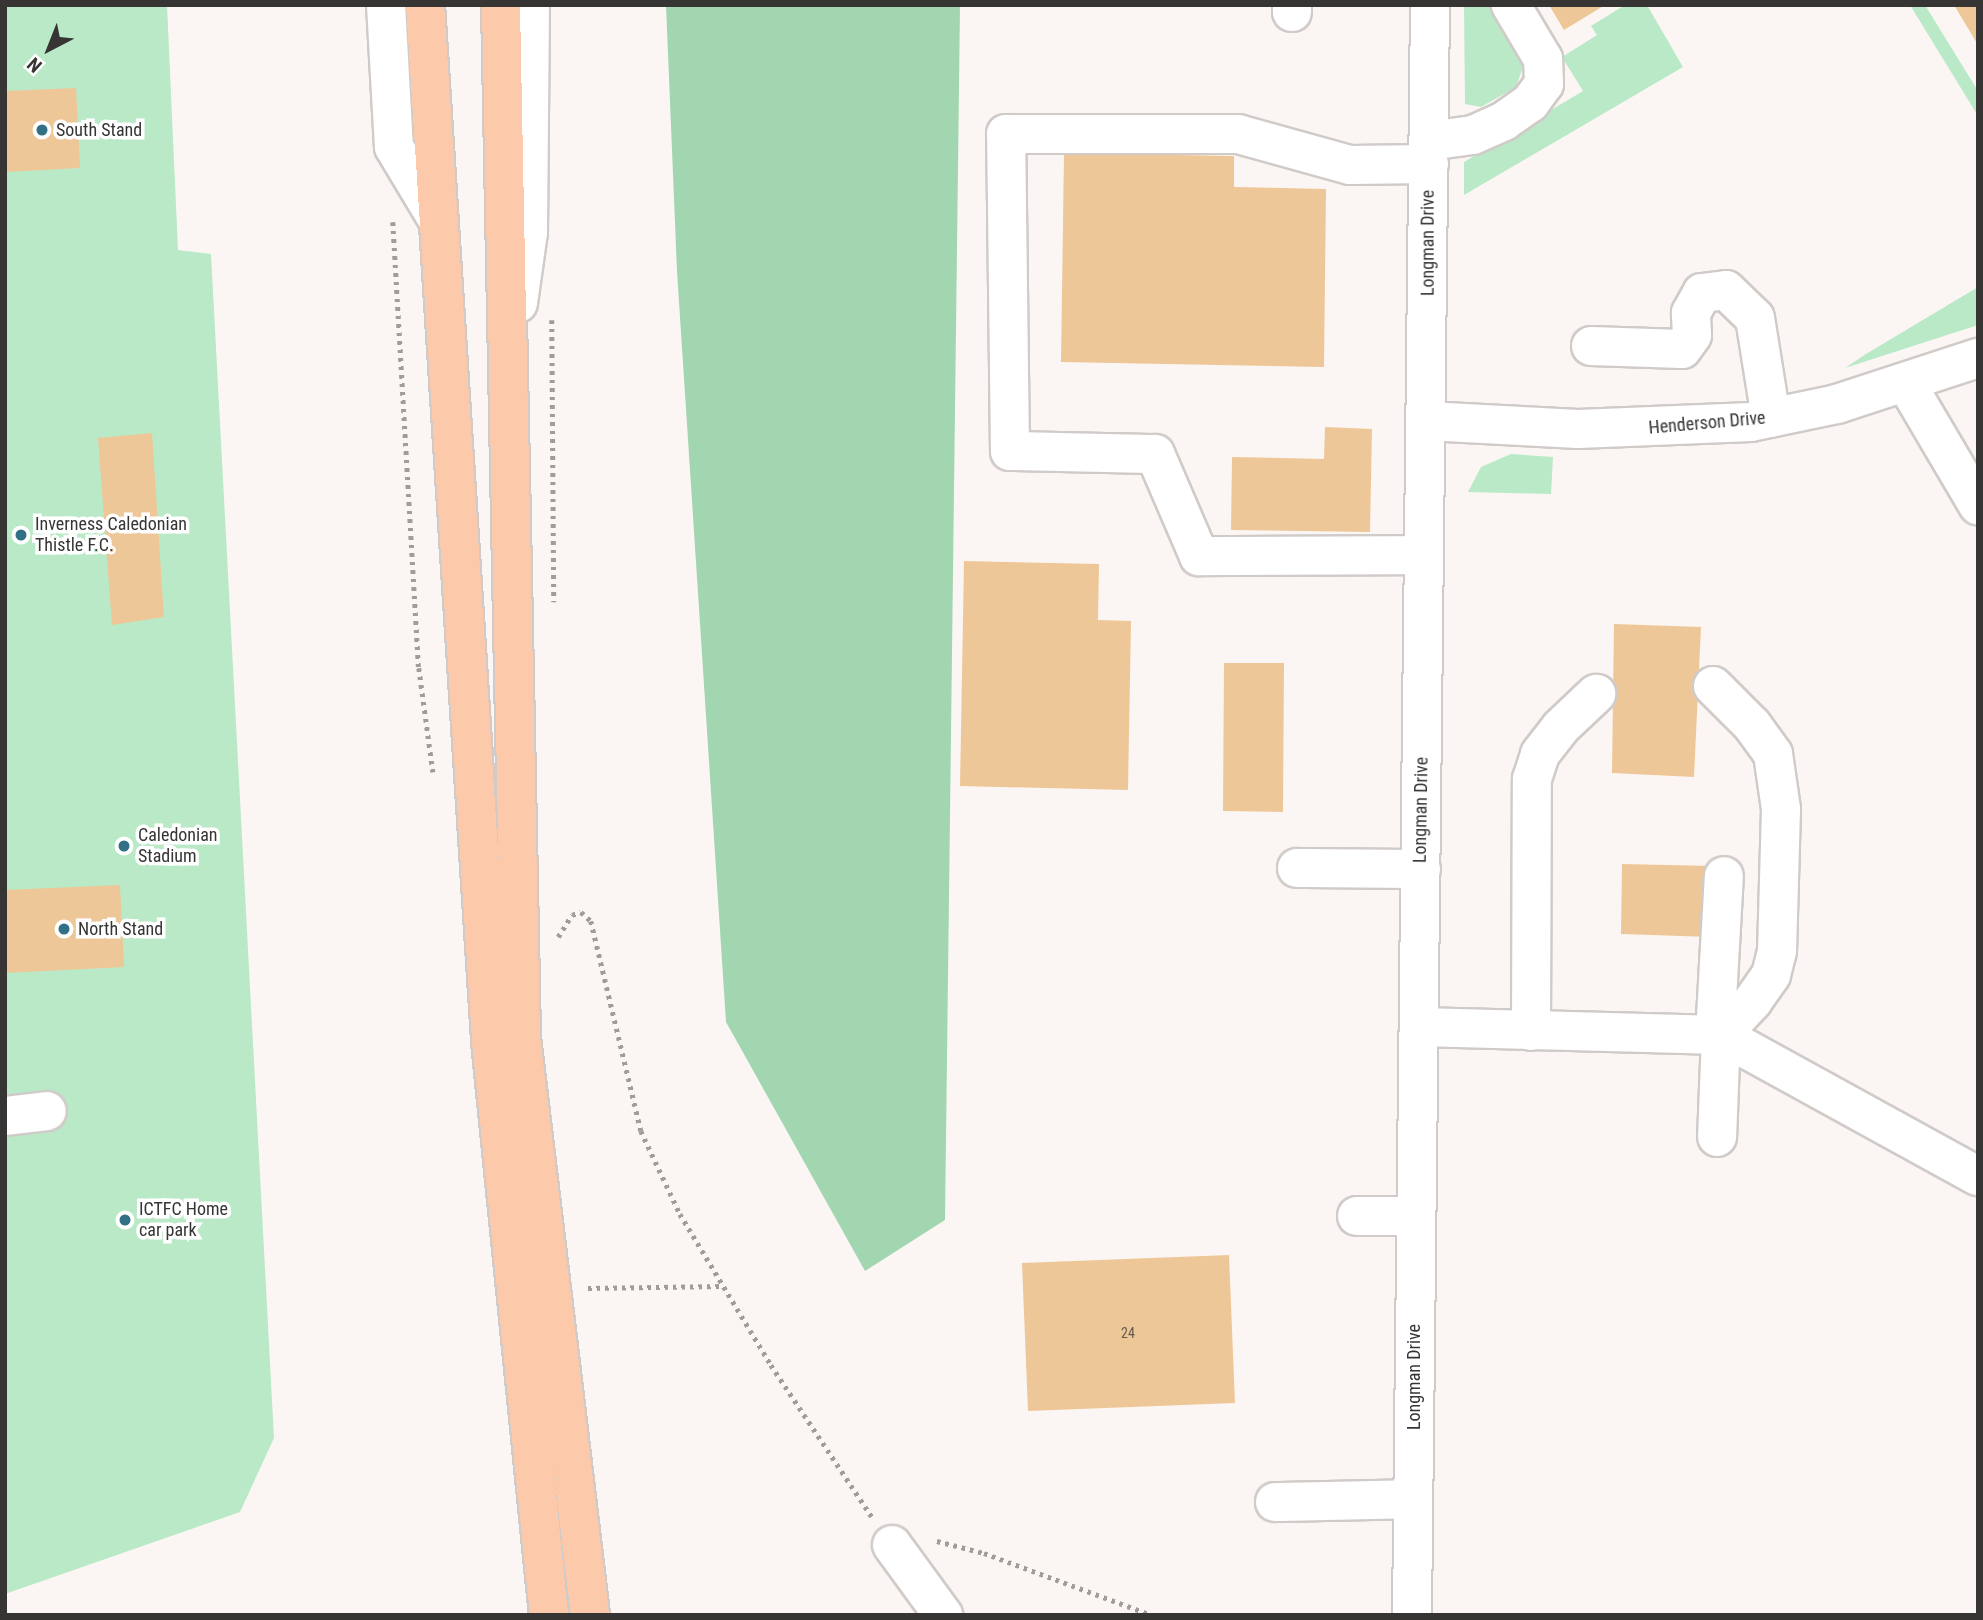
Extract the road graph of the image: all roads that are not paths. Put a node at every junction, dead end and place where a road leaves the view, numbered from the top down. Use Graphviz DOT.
graph roads {
  1 [pos="386,5"];
  2 [pos="425,5"];
  3 [pos="501,5"];
  4 [pos="530,5"];
  5 [pos="1430,5"];
  6 [pos="1511,5"];
  7 [pos="1429,152"];
  8 [pos="439,222"];
  9 [pos="1591,346"];
  10 [pos="1978,358"];
  11 [pos="1906,383"];
  12 [pos="506,390"];
  13 [pos="1771,418"];
  14 [pos="1427,421"];
  15 [pos="1978,505"];
  16 [pos="1424,555"];
  17 [pos="1713,686"];
  18 [pos="1596,694"];
  19 [pos="1297,867"];
  20 [pos="1421,869"];
  21 [pos="1724,876"];
  22 [pos="1419,1027"];
  23 [pos="1531,1031"];
  24 [pos="1718,1035"];
  25 [pos="47,1111"];
  26 [pos="5,1116"];
  27 [pos="1717,1137"];
  28 [pos="1978,1177"];
  29 [pos="1357,1216"];
  30 [pos="1415,1216"];
  31 [pos="1413,1499"];
  32 [pos="1275,1502"];
  33 [pos="892,1545"];
  34 [pos="549,1615"];
  35 [pos="590,1615"];
  36 [pos="943,1615"];
  37 [pos="1412,1615"];
  1 -- 8 [label="street"];
  2 -- 8 [label="highway"];
  3 -- 12 [label="highway"];
  4 -- 12 [label="street"];
  5 -- 7 [label="street, Longman Drive"];
  6 -- 7 [label="street"];
  7 -- 14 [label="street, Longman Drive"];
  7 -- 16 [label="street"];
  8 -- 34 [label="highway"];
  9 -- 13 [label="street"];
  10 -- 11 [label="street, Henderson Drive"];
  11 -- 13 [label="street, Henderson Drive"];
  11 -- 15 [label="street"];
  12 -- 35 [label="highway"];
  13 -- 14 [label="street, Henderson Drive"];
  14 -- 16 [label="street, Longman Drive"];
  16 -- 20 [label="street, Longman Drive"];
  17 -- 24 [label="street"];
  18 -- 23 [label="street"];
  19 -- 20 [label="street"];
  20 -- 22 [label="street, Longman Drive"];
  21 -- 24 [label="street"];
  22 -- 23 [label="street"];
  22 -- 30 [label="street, Longman Drive"];
  23 -- 24 [label="street"];
  24 -- 27 [label="street"];
  24 -- 28 [label="street"];
  25 -- 26 [label="street"];
  29 -- 30 [label="street"];
  30 -- 31 [label="street, Longman Drive"];
  31 -- 32 [label="street"];
  31 -- 37 [label="street, Longman Drive"];
  33 -- 36 [label="street"];
}
